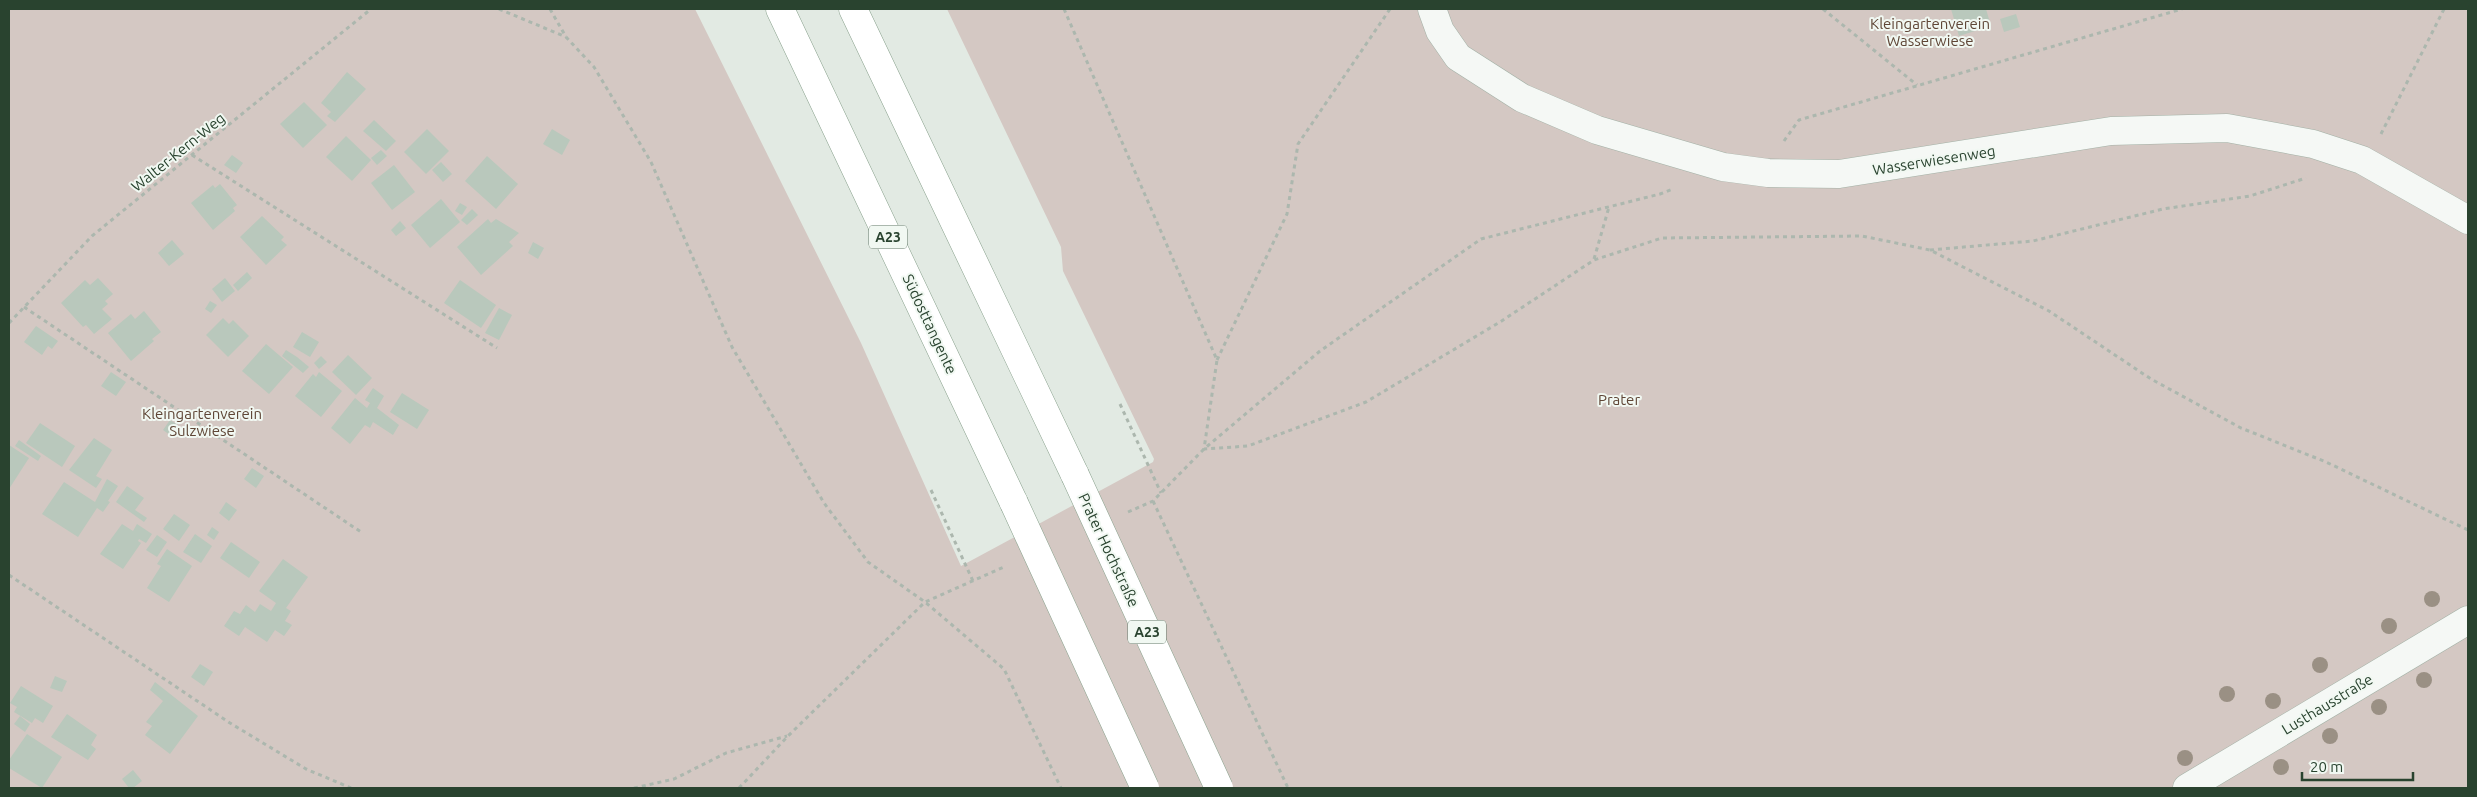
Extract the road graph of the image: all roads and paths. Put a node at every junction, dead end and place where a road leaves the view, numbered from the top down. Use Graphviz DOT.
graph roads {
  1 [pos="370,9"];
  2 [pos="500,9"];
  3 [pos="550,9"];
  4 [pos="780,9"];
  5 [pos="853,9"];
  6 [pos="1064,9"];
  7 [pos="1390,9"];
  8 [pos="1432,9"];
  9 [pos="1823,9"];
  10 [pos="2182,9"];
  11 [pos="2444,9"];
  12 [pos="566,38"];
  13 [pos="1917,85"];
  14 [pos="192,155"];
  15 [pos="2362,160"];
  16 [pos="1722,167"];
  17 [pos="1768,173"];
  18 [pos="1609,207"];
  19 [pos="2468,220"];
  20 [pos="1930,250"];
  21 [pos="1594,260"];
  22 [pos="24,307"];
  23 [pos="9,323"];
  24 [pos="497,348"];
  25 [pos="1217,360"];
  26 [pos="1120,404"];
  27 [pos="1204,448"];
  28 [pos="931,490"];
  29 [pos="1161,493"];
  30 [pos="2468,530"];
  31 [pos="361,532"];
  32 [pos="9,575"];
  33 [pos="973,581"];
  34 [pos="925,602"];
  35 [pos="2468,620"];
  36 [pos="788,736"];
  37 [pos="351,788"];
  38 [pos="634,788"];
  39 [pos="739,788"];
  40 [pos="1061,788"];
  41 [pos="1146,788"];
  42 [pos="1219,788"];
  43 [pos="1288,788"];
  44 [pos="2187,788"];
  1 -- 14 [label="path, Walter-Kern-Weg"];
  2 -- 12 [label="path"];
  3 -- 12 [label="path"];
  4 -- 41 [label="highway, Südosttangente / A23, bridge"];
  5 -- 42 [label="highway, Prater Hochstraße / A23, bridge"];
  6 -- 25 [label="path"];
  7 -- 25 [label="path"];
  8 -- 16 [label="street, Wasserwiesenweg"];
  9 -- 13 [label="path"];
  10 -- 13 [label="path"];
  11 -- 15 [label="path"];
  12 -- 34 [label="path"];
  13 -- 17 [label="path"];
  14 -- 22 [label="path, Walter-Kern-Weg"];
  14 -- 24 [label="path"];
  15 -- 17 [label="street, Wasserwiesenweg"];
  15 -- 19 [label="street, Wasserwiesenweg"];
  15 -- 20 [label="path"];
  16 -- 17 [label="street, Wasserwiesenweg"];
  16 -- 18 [label="path"];
  18 -- 21 [label="path"];
  18 -- 27 [label="path"];
  20 -- 21 [label="path"];
  20 -- 30 [label="path"];
  21 -- 27 [label="path"];
  22 -- 23 [label="path, Walter-Kern-Weg"];
  22 -- 31 [label="path"];
  25 -- 27 [label="path"];
  26 -- 29 [label="path"];
  27 -- 29 [label="path"];
  28 -- 33 [label="path"];
  29 -- 43 [label="path"];
  32 -- 37 [label="path"];
  34 -- 36 [label="path"];
  34 -- 40 [label="path"];
  35 -- 44 [label="street, Lusthausstraße"];
  36 -- 38 [label="path"];
  36 -- 39 [label="path"];
}
